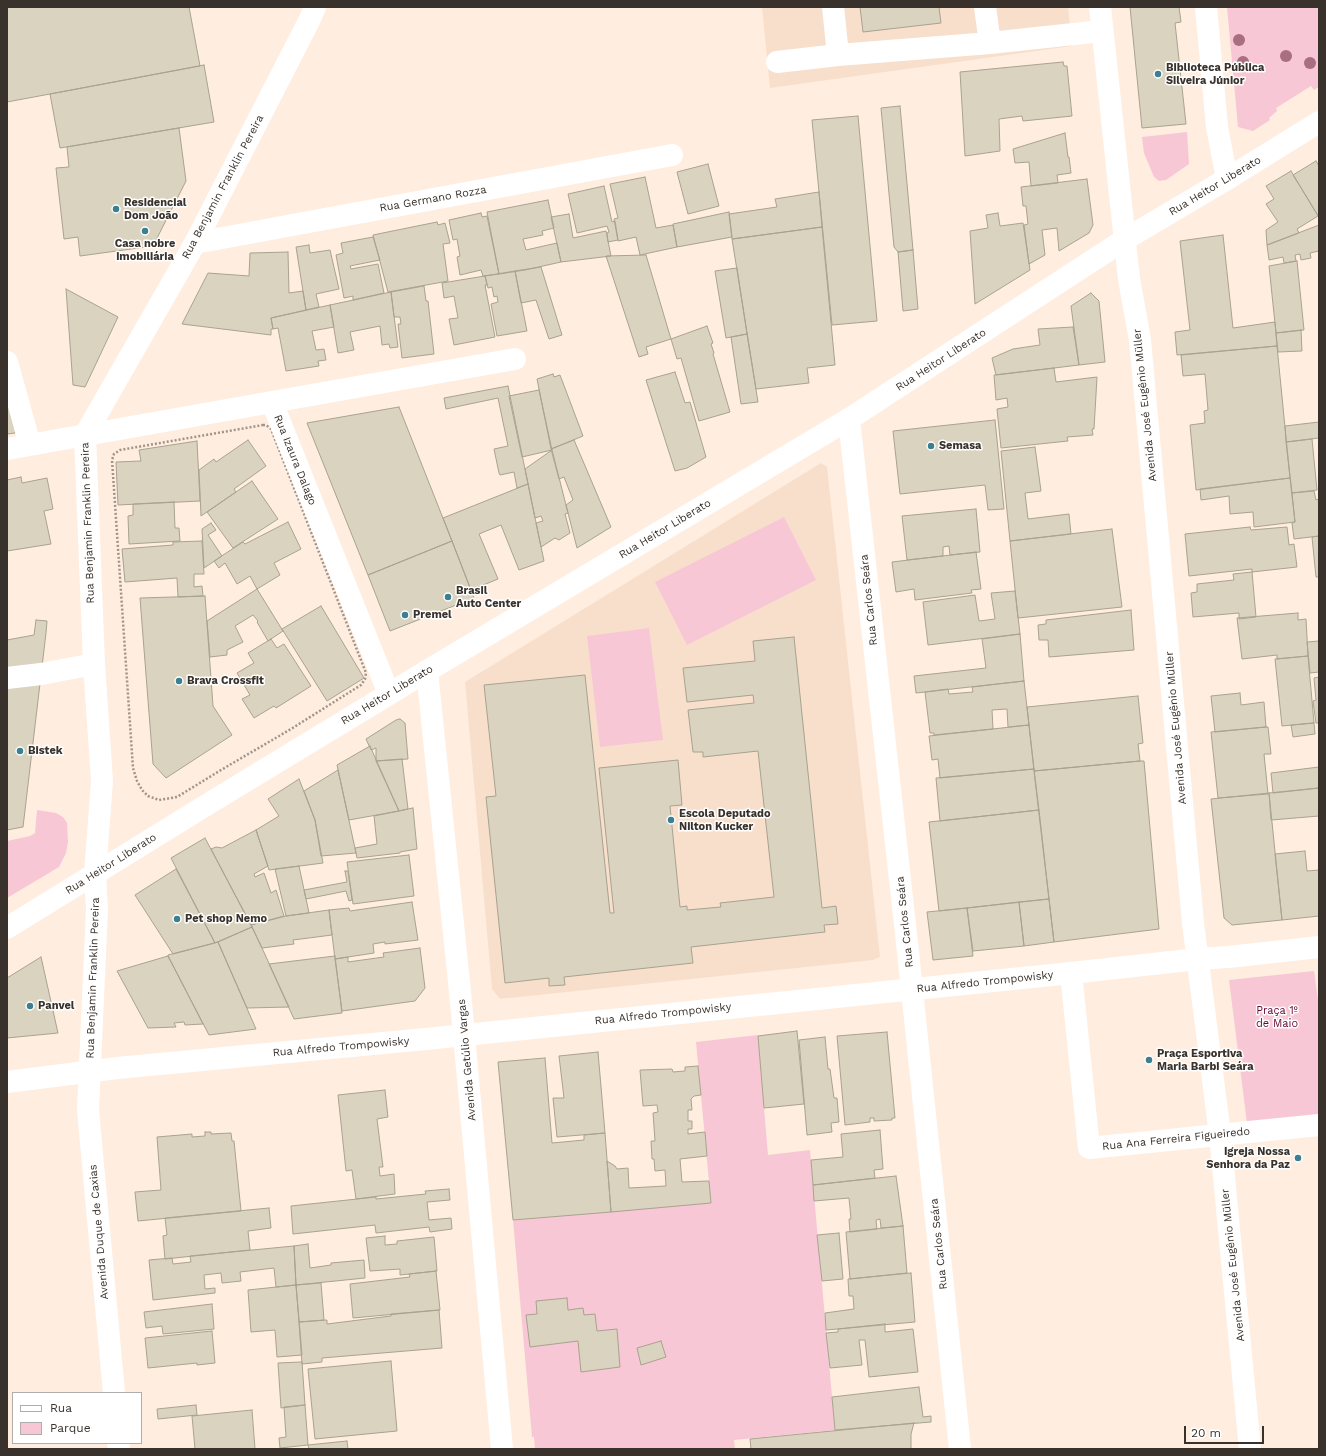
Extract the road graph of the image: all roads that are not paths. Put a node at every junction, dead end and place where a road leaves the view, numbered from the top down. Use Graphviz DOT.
graph roads {
  1 [pos="315,7"];
  2 [pos="833,7"];
  3 [pos="985,7"];
  4 [pos="1100,7"];
  5 [pos="1206,7"];
  6 [pos="1102,31"];
  7 [pos="990,43"];
  8 [pos="838,55"];
  9 [pos="777,62"];
  10 [pos="1319,122"];
  11 [pos="672,155"];
  12 [pos="1227,180"];
  13 [pos="1124,240"];
  14 [pos="195,243"];
  15 [pos="515,358"];
  16 [pos="7,362"];
  17 [pos="272,402"];
  18 [pos="849,419"];
  19 [pos="85,435"];
  20 [pos="30,445"];
  21 [pos="7,449"];
  22 [pos="94,664"];
  23 [pos="427,671"];
  24 [pos="7,678"];
  25 [pos="389,694"];
  26 [pos="96,874"];
  27 [pos="7,928"];
  28 [pos="1319,947"];
  29 [pos="1198,959"];
  30 [pos="1071,973"];
  31 [pos="912,989"];
  32 [pos="464,1035"];
  33 [pos="89,1071"];
  34 [pos="7,1082"];
  35 [pos="1319,1125"];
  36 [pos="1220,1135"];
  37 [pos="114,1392"];
  38 [pos="502,1449"];
  39 [pos="960,1449"];
  40 [pos="1250,1449"];
  1 -- 14 [label="main road, Rua Benjamin Franklin Pereira"];
  2 -- 8 [label="main road"];
  3 -- 7 [label="main road"];
  4 -- 6 [label="main road, Avenida José Eugênio Müller"];
  5 -- 12 [label="main road"];
  6 -- 7 [label="main road"];
  6 -- 13 [label="main road, Avenida José Eugênio Müller"];
  7 -- 8 [label="main road"];
  8 -- 9 [label="main road"];
  10 -- 12 [label="main road, Rua Heitor Liberato"];
  11 -- 14 [label="main road, Rua Germano Rozza"];
  12 -- 13 [label="main road, Rua Heitor Liberato"];
  13 -- 18 [label="main road, Rua Heitor Liberato"];
  13 -- 29 [label="main road, Avenida José Eugênio Müller"];
  14 -- 19 [label="main road, Rua Benjamin Franklin Pereira"];
  15 -- 17 [label="main road"];
  16 -- 20 [label="main road"];
  17 -- 19 [label="main road, Rua Izaura Dalago"];
  17 -- 25 [label="main road, Rua Izaura Dalago"];
  18 -- 23 [label="main road, Rua Heitor Liberato"];
  18 -- 31 [label="main road, Rua Carlos Seára"];
  19 -- 20 [label="main road, Rua Izaura Dalago"];
  19 -- 22 [label="main road, Rua Benjamin Franklin Pereira"];
  20 -- 21 [label="main road, Rua Izaura Dalago"];
  22 -- 24 [label="main road"];
  22 -- 26 [label="main road, Rua Benjamin Franklin Pereira"];
  23 -- 25 [label="main road, Rua Heitor Liberato"];
  23 -- 32 [label="main road, Avenida Getúlio Vargas"];
  25 -- 26 [label="main road, Rua Heitor Liberato"];
  26 -- 27 [label="main road, Rua Heitor Liberato"];
  26 -- 33 [label="main road, Rua Benjamin Franklin Pereira"];
  28 -- 29 [label="main road, Rua Alfredo Trompowisky"];
  29 -- 30 [label="main road, Rua Alfredo Trompowisky"];
  29 -- 36 [label="main road, Avenida José Eugênio Müller"];
  30 -- 31 [label="main road, Rua Alfredo Trompowisky"];
  30 -- 36 [label="main road, Rua Ana Ferreira Figueiredo"];
  31 -- 32 [label="main road, Rua Alfredo Trompowisky"];
  31 -- 39 [label="main road, Rua Carlos Seára"];
  32 -- 33 [label="main road, Rua Alfredo Trompowisky"];
  32 -- 38 [label="main road, Avenida Getúlio Vargas"];
  33 -- 34 [label="main road, Rua Alfredo Trompowisky"];
  33 -- 37 [label="main road, Avenida Duque de Caxias"];
  35 -- 36 [label="main road, Rua Ana Ferreira Figueiredo"];
  36 -- 40 [label="main road, Avenida José Eugênio Müller"];
}
